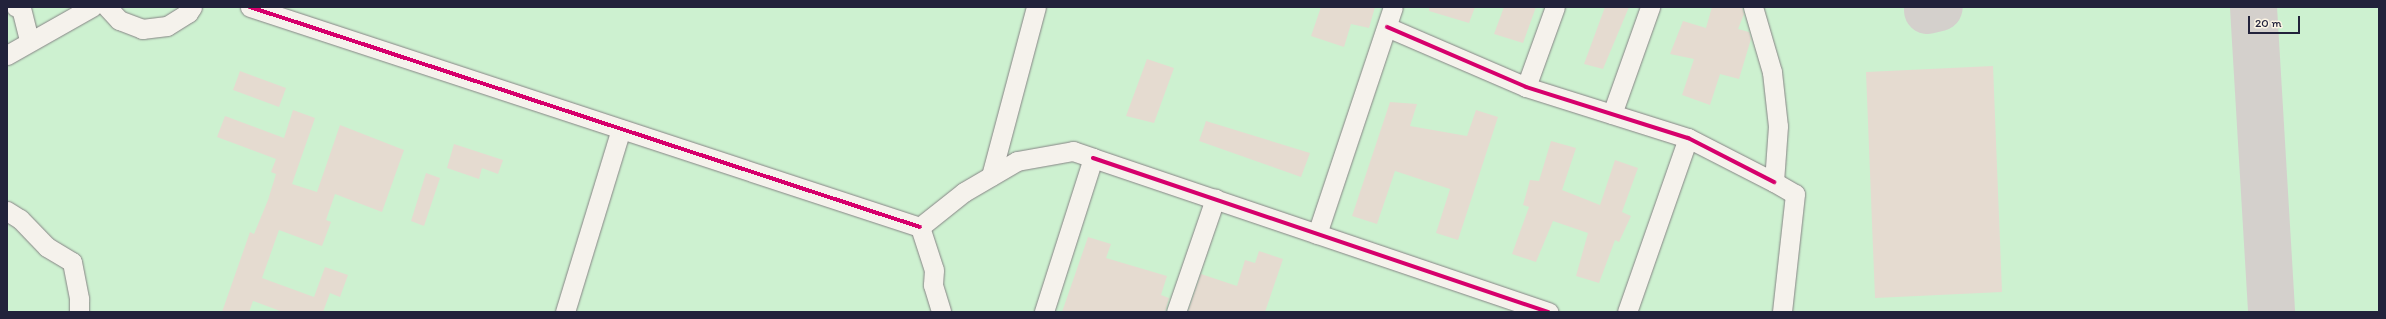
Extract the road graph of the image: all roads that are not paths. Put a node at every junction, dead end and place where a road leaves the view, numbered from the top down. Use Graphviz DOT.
graph roads {
  1 [pos="16,7"];
  2 [pos="92,7"];
  3 [pos="107,7"];
  4 [pos="192,7"];
  5 [pos="250,7"];
  6 [pos="1036,7"];
  7 [pos="1393,7"];
  8 [pos="1555,7"];
  9 [pos="1650,7"];
  10 [pos="1753,7"];
  11 [pos="1387,27"];
  12 [pos="29,41"];
  13 [pos="7,55"];
  14 [pos="1526,87"];
  15 [pos="1612,114"];
  16 [pos="621,129"];
  17 [pos="1688,138"];
  18 [pos="1093,158"];
  19 [pos="991,176"];
  20 [pos="1774,182"];
  21 [pos="1215,199"];
  22 [pos="7,211"];
  23 [pos="920,227"];
  24 [pos="1317,234"];
  25 [pos="79,312"];
  26 [pos="565,312"];
  27 [pos="942,312"];
  28 [pos="1044,312"];
  29 [pos="1176,312"];
  30 [pos="1549,312"];
  31 [pos="1627,312"];
  32 [pos="1782,312"];
  1 -- 12 [label="street"];
  2 -- 12 [label="street"];
  3 -- 4 [label="street"];
  5 -- 16 [label="street"];
  6 -- 19 [label="street"];
  7 -- 11 [label="street"];
  8 -- 14 [label="street"];
  9 -- 15 [label="street"];
  10 -- 20 [label="street"];
  11 -- 14 [label="street"];
  11 -- 24 [label="street"];
  12 -- 13 [label="street"];
  14 -- 15 [label="street"];
  15 -- 17 [label="street"];
  16 -- 23 [label="street"];
  16 -- 26 [label="street"];
  17 -- 20 [label="street"];
  17 -- 31 [label="street"];
  18 -- 19 [label="street"];
  18 -- 21 [label="street"];
  18 -- 28 [label="street"];
  19 -- 23 [label="street"];
  20 -- 32 [label="street"];
  21 -- 24 [label="street"];
  21 -- 29 [label="street"];
  22 -- 25 [label="street"];
  23 -- 27 [label="street"];
  24 -- 30 [label="street"];
}
